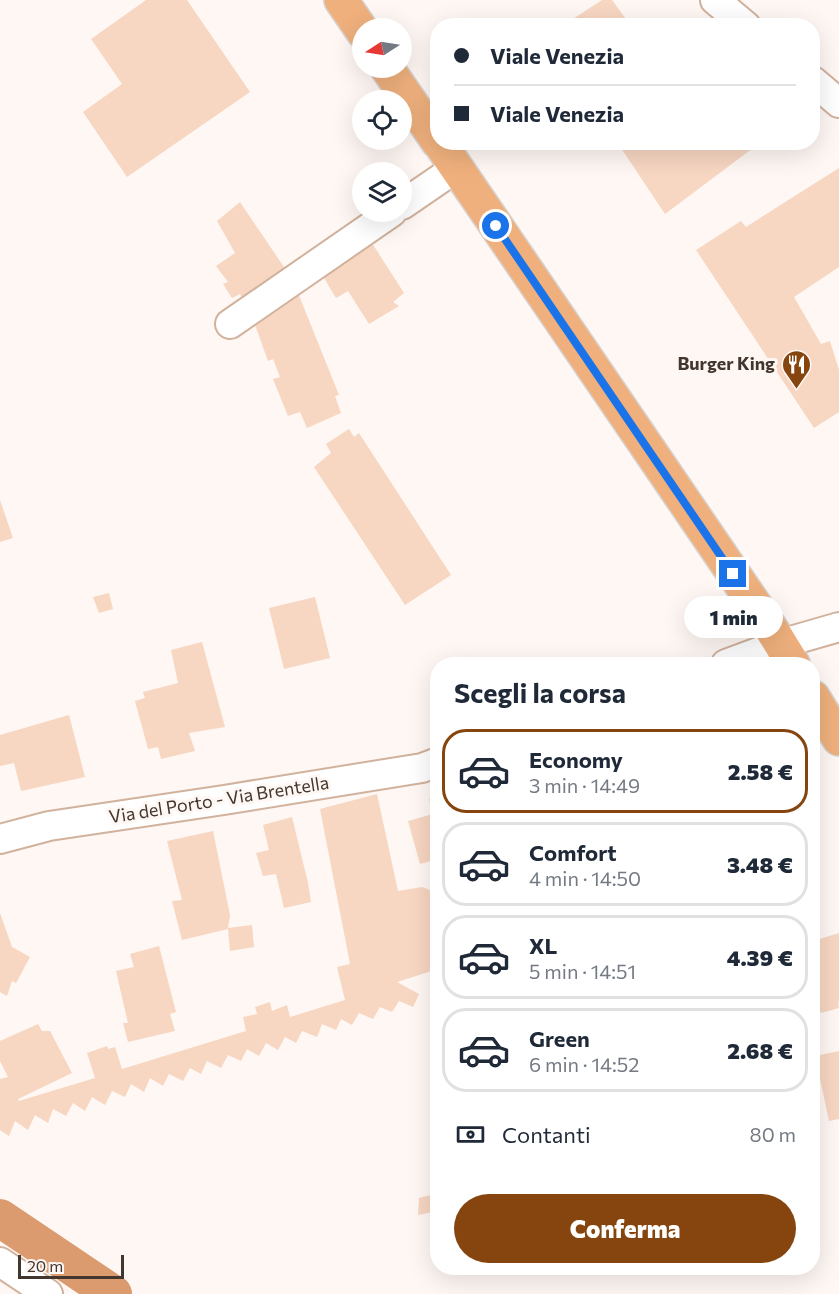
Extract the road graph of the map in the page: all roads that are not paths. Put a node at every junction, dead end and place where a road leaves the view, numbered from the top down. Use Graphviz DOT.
graph roads {
  1 [pos="341,0"];
  2 [pos="715,0"];
  3 [pos="353,18"];
  4 [pos="736,18"];
  5 [pos="394,78"];
  6 [pos="820,87"];
  7 [pos="839,103"];
  8 [pos="430,131"];
  9 [pos="444,151"];
  10 [pos="412,192"];
  11 [pos="378,222"];
  12 [pos="230,324"];
  13 [pos="839,627"];
  14 [pos="781,646"];
  15 [pos="747,657"];
  16 [pos="820,708"];
  17 [pos="839,739"];
  18 [pos="430,765"];
  19 [pos="0,839"];
  20 [pos="0,1262"];
  21 [pos="48,1294"];
  1 -- 3 [label="main road"];
  2 -- 4 [label="street"];
  5 -- 8 [label="main road"];
  6 -- 7 [label="street"];
  9 -- 10 [label="street"];
  9 -- 14 [label="main road"];
  11 -- 12 [label="street"];
  13 -- 14 [label="street"];
  14 -- 15 [label="street"];
  16 -- 17 [label="main road"];
  18 -- 19 [label="street, Via del Porto - Via Brentella"];
  20 -- 21 [label="street"];
}
